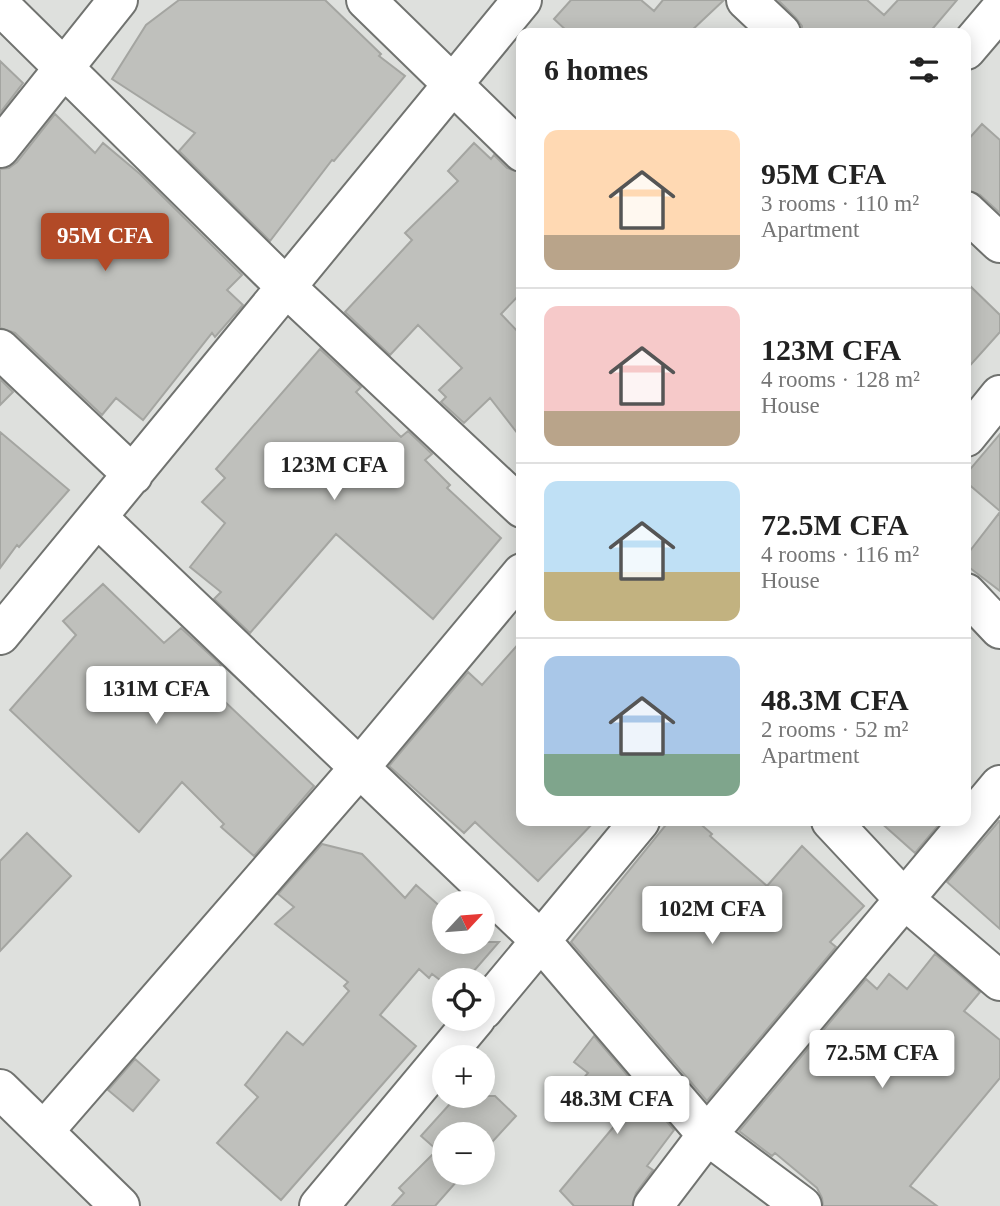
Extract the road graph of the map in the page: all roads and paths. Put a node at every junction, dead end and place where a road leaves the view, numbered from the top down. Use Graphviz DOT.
graph roads {
  1 [pos="118,0"];
  2 [pos="366,0"];
  3 [pos="522,0"];
  4 [pos="746,0"];
  5 [pos="0,5"];
  6 [pos="1000,10"];
  7 [pos="776,28"];
  8 [pos="971,44"];
  9 [pos="64,67"];
  10 [pos="452,84"];
  11 [pos="516,146"];
  12 [pos="0,148"];
  13 [pos="971,216"];
  14 [pos="1000,243"];
  15 [pos="285,286"];
  16 [pos="0,349"];
  17 [pos="1000,395"];
  18 [pos="971,431"];
  19 [pos="133,475"];
  20 [pos="516,502"];
  21 [pos="97,517"];
  22 [pos="516,580"];
  23 [pos="971,598"];
  24 [pos="1000,629"];
  25 [pos="0,635"];
  26 [pos="360,767"];
  27 [pos="1000,785"];
  28 [pos="971,820"];
  29 [pos="636,826"];
  30 [pos="836,826"];
  31 [pos="966,826"];
  32 [pos="904,900"];
  33 [pos="541,941"];
  34 [pos="1000,981"];
  35 [pos="495,996"];
  36 [pos="465,1031"];
  37 [pos="0,1089"];
  38 [pos="44,1131"];
  39 [pos="707,1135"];
  40 [pos="120,1206"];
  41 [pos="319,1206"];
  42 [pos="653,1206"];
  43 [pos="802,1206"];
  1 -- 9 [label="street"];
  2 -- 10 [label="street"];
  3 -- 10 [label="street"];
  4 -- 7 [label="street"];
  5 -- 9 [label="street"];
  6 -- 8 [label="street"];
  9 -- 12 [label="street"];
  9 -- 15 [label="street"];
  10 -- 11 [label="street"];
  10 -- 15 [label="street"];
  13 -- 14 [label="street"];
  15 -- 19 [label="street"];
  15 -- 20 [label="street"];
  16 -- 19 [label="street"];
  17 -- 18 [label="street"];
  19 -- 21 [label="street"];
  21 -- 25 [label="street"];
  21 -- 26 [label="street"];
  22 -- 26 [label="street"];
  23 -- 24 [label="street"];
  26 -- 33 [label="street"];
  26 -- 38 [label="street"];
  27 -- 28 [label="street"];
  29 -- 33 [label="street"];
  30 -- 32 [label="street"];
  31 -- 32 [label="street"];
  32 -- 34 [label="street"];
  32 -- 39 [label="street"];
  33 -- 35 [label="street"];
  33 -- 39 [label="street"];
  36 -- 41 [label="street"];
  37 -- 38 [label="street"];
  38 -- 40 [label="street"];
  39 -- 42 [label="street"];
  39 -- 43 [label="street"];
}
